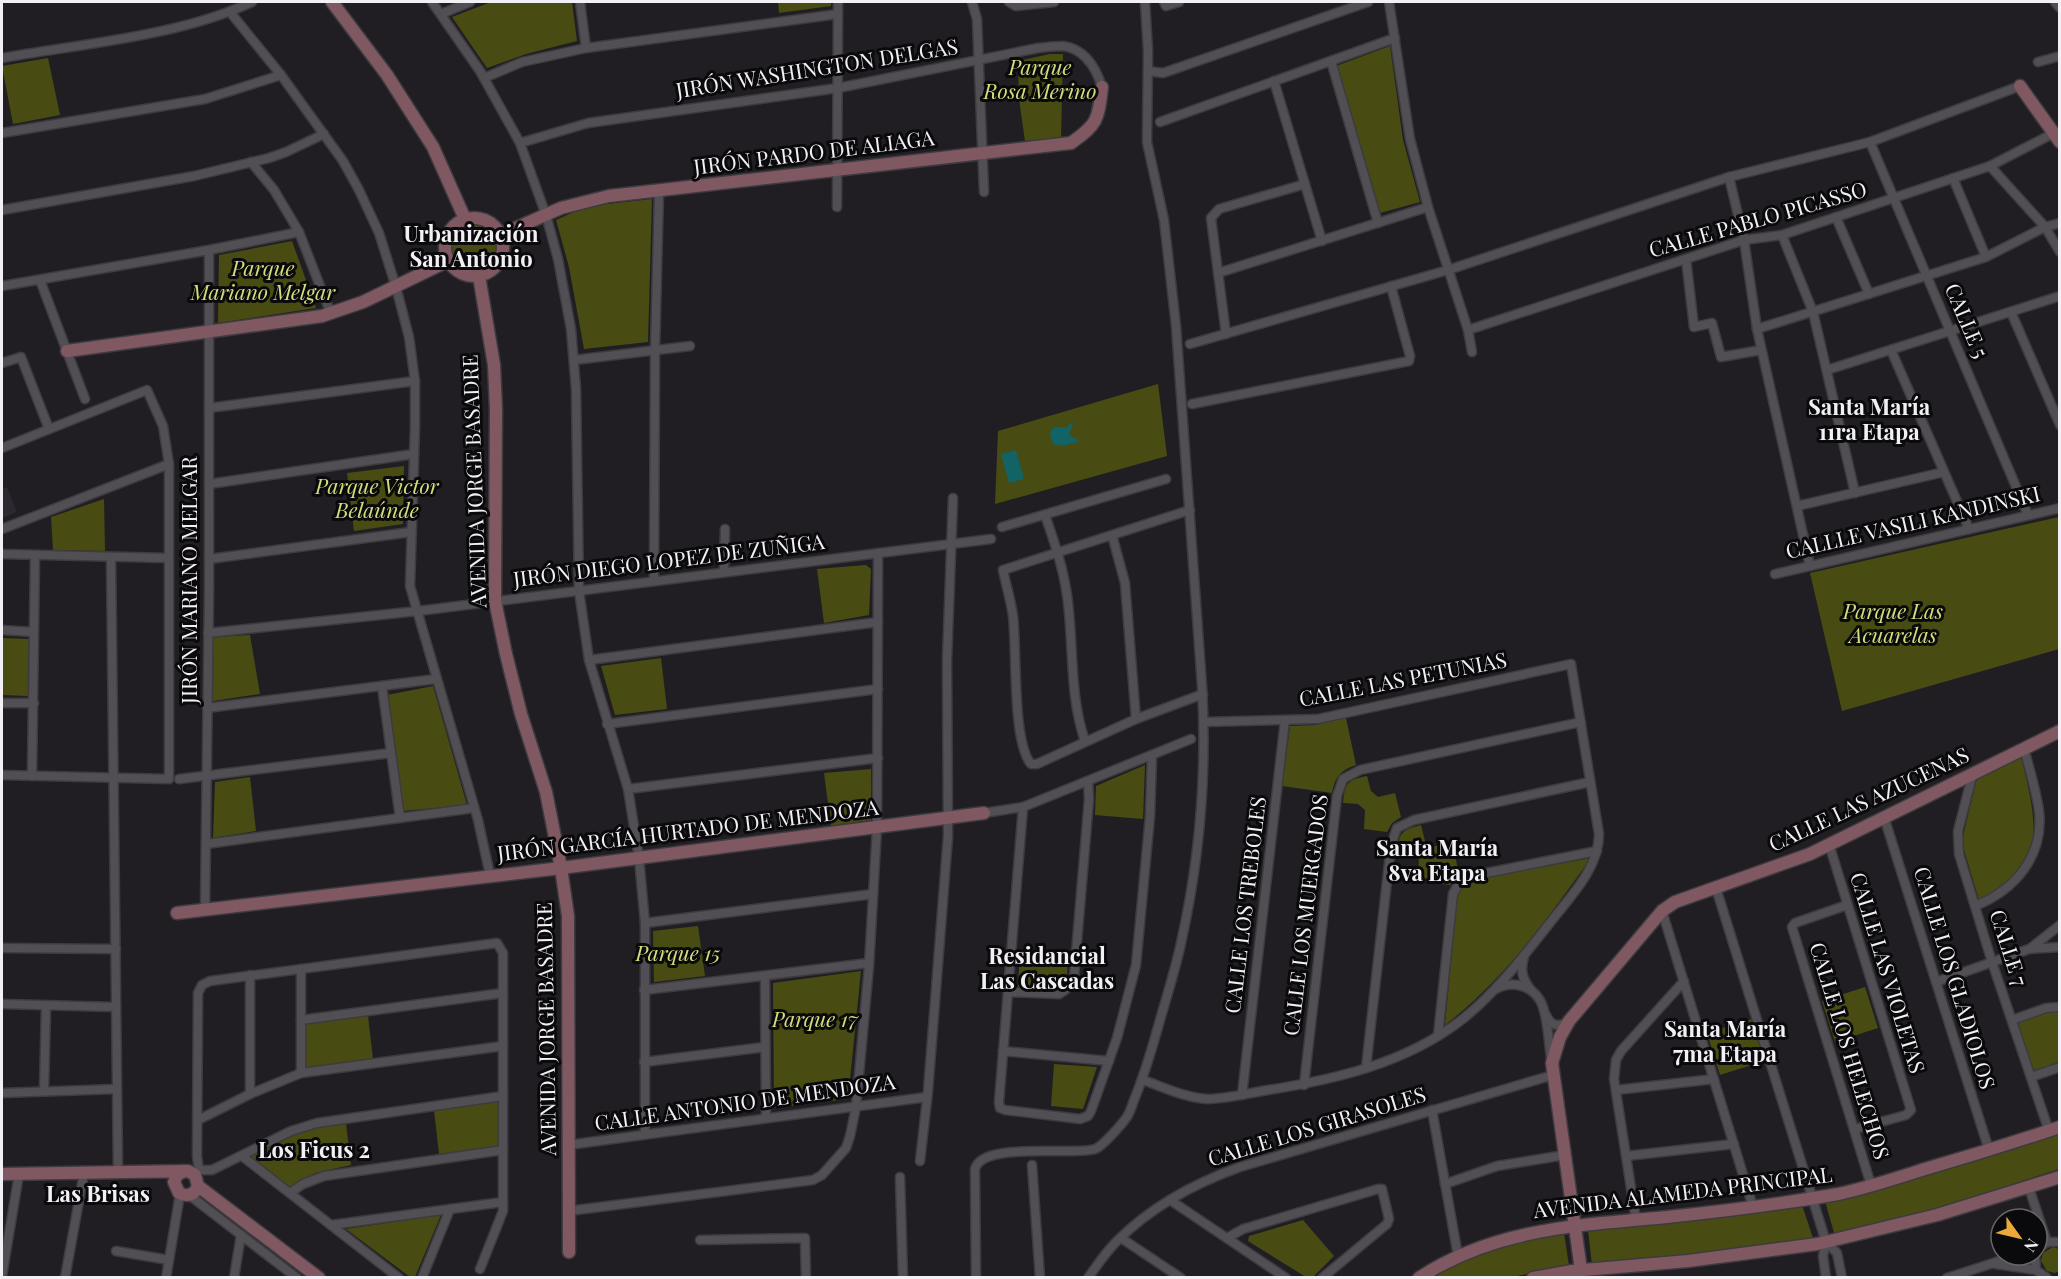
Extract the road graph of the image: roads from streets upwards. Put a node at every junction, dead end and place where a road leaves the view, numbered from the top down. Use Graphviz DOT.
graph roads {
  1 [pos="252,2"];
  2 [pos="332,2"];
  3 [pos="432,2"];
  4 [pos="470,2"];
  5 [pos="580,2"];
  6 [pos="838,2"];
  7 [pos="972,2"];
  8 [pos="1009,2"];
  9 [pos="1054,2"];
  10 [pos="1145,2"];
  11 [pos="1164,2"];
  12 [pos="1179,2"];
  13 [pos="1368,2"];
  14 [pos="1389,2"];
  15 [pos="2055,2"];
  16 [pos="2060,8"];
  17 [pos="230,12"];
  18 [pos="441,14"];
  19 [pos="838,14"];
  20 [pos="1395,38"];
  21 [pos="586,48"];
  22 [pos="2060,56"];
  23 [pos="2,58"];
  24 [pos="978,61"];
  25 [pos="1331,61"];
  26 [pos="2038,62"];
  27 [pos="1148,71"];
  28 [pos="281,75"];
  29 [pos="484,78"];
  30 [pos="1274,81"];
  31 [pos="2020,86"];
  32 [pos="1102,87"];
  33 [pos="838,88"];
  34 [pos="1160,122"];
  35 [pos="2,133"];
  36 [pos="324,134"];
  37 [pos="2057,137"];
  38 [pos="1870,142"];
  39 [pos="520,143"];
  40 [pos="982,153"];
  41 [pos="251,162"];
  42 [pos="1990,166"];
  43 [pos="838,170"];
  44 [pos="1729,177"];
  45 [pos="1953,178"];
  46 [pos="1305,184"];
  47 [pos="659,190"];
  48 [pos="984,192"];
  49 [pos="1895,198"];
  50 [pos="837,207"];
  51 [pos="1428,207"];
  52 [pos="2,210"];
  53 [pos="546,215"];
  54 [pos="1836,217"];
  55 [pos="465,219"];
  56 [pos="1378,223"];
  57 [pos="2060,223"];
  58 [pos="2045,227"];
  59 [pos="299,232"];
  60 [pos="500,235"];
  61 [pos="1782,235"];
  62 [pos="1744,240"];
  63 [pos="1322,241"];
  64 [pos="209,250"];
  65 [pos="2060,252"];
  66 [pos="1986,257"];
  67 [pos="1686,259"];
  68 [pos="448,261"];
  69 [pos="1448,270"];
  70 [pos="1218,273"];
  71 [pos="479,276"];
  72 [pos="1927,276"];
  73 [pos="40,280"];
  74 [pos="2,286"];
  75 [pos="1391,286"];
  76 [pos="396,287"];
  77 [pos="1869,294"];
  78 [pos="2060,296"];
  79 [pos="1813,312"];
  80 [pos="2011,312"];
  81 [pos="331,314"];
  82 [pos="1757,329"];
  83 [pos="1468,330"];
  84 [pos="209,331"];
  85 [pos="1950,331"];
  86 [pos="1226,334"];
  87 [pos="1190,344"];
  88 [pos="690,346"];
  89 [pos="655,350"];
  90 [pos="1761,350"];
  91 [pos="1891,350"];
  92 [pos="67,351"];
  93 [pos="1472,352"];
  94 [pos="574,360"];
  95 [pos="2,363"];
  96 [pos="1827,370"];
  97 [pos="415,381"];
  98 [pos="85,399"];
  99 [pos="1192,404"];
  100 [pos="209,408"];
  101 [pos="2060,425"];
  102 [pos="49,429"];
  103 [pos="2,448"];
  104 [pos="414,454"];
  105 [pos="169,464"];
  106 [pos="1944,472"];
  107 [pos="1166,479"];
  108 [pos="209,484"];
  109 [pos="1855,493"];
  110 [pos="953,498"];
  111 [pos="1797,506"];
  112 [pos="2060,508"];
  113 [pos="1190,510"];
  114 [pos="1045,515"];
  115 [pos="2028,515"];
  116 [pos="1002,527"];
  117 [pos="2,529"];
  118 [pos="725,529"];
  119 [pos="1969,529"];
  120 [pos="411,532"];
  121 [pos="1112,535"];
  122 [pos="991,539"];
  123 [pos="951,544"];
  124 [pos="878,553"];
  125 [pos="1058,553"];
  126 [pos="2,554"];
  127 [pos="35,555"];
  128 [pos="111,557"];
  129 [pos="168,558"];
  130 [pos="209,559"];
  131 [pos="1810,566"];
  132 [pos="724,572"];
  133 [pos="1775,574"];
  134 [pos="654,581"];
  135 [pos="579,591"];
  136 [pos="495,601"];
  137 [pos="418,611"];
  138 [pos="878,622"];
  139 [pos="2,630"];
  140 [pos="33,632"];
  141 [pos="208,633"];
  142 [pos="589,660"];
  143 [pos="436,679"];
  144 [pos="382,686"];
  145 [pos="878,689"];
  146 [pos="1203,694"];
  147 [pos="2,703"];
  148 [pos="34,703"];
  149 [pos="207,708"];
  150 [pos="1136,719"];
  151 [pos="1285,720"];
  152 [pos="1204,722"];
  153 [pos="1581,722"];
  154 [pos="607,724"];
  155 [pos="2060,730"];
  156 [pos="1191,739"];
  157 [pos="1085,741"];
  158 [pos="2025,748"];
  159 [pos="391,753"];
  160 [pos="1152,755"];
  161 [pos="878,758"];
  162 [pos="1973,773"];
  163 [pos="2,775"];
  164 [pos="32,776"];
  165 [pos="206,776"];
  166 [pos="114,778"];
  167 [pos="179,779"];
  168 [pos="1088,781"];
  169 [pos="1590,782"];
  170 [pos="628,789"];
  171 [pos="1023,807"];
  172 [pos="474,808"];
  173 [pos="984,813"];
  174 [pos="1884,817"];
  175 [pos="400,818"];
  176 [pos="948,818"];
  177 [pos="877,827"];
  178 [pos="206,844"];
  179 [pos="1829,844"];
  180 [pos="1597,851"];
  181 [pos="639,858"];
  182 [pos="561,868"];
  183 [pos="490,875"];
  184 [pos="1716,888"];
  185 [pos="873,894"];
  186 [pos="1847,905"];
  187 [pos="1975,906"];
  188 [pos="205,910"];
  189 [pos="1662,911"];
  190 [pos="177,913"];
  191 [pos="645,923"];
  192 [pos="2060,925"];
  193 [pos="2060,947"];
  194 [pos="2,948"];
  195 [pos="116,949"];
  196 [pos="2029,949"];
  197 [pos="1527,952"];
  198 [pos="1992,962"];
  199 [pos="869,963"];
  200 [pos="301,969"];
  201 [pos="250,975"];
  202 [pos="765,976"];
  203 [pos="1684,981"];
  204 [pos="1936,982"];
  205 [pos="644,990"];
  206 [pos="1008,992"];
  207 [pos="1533,992"];
  208 [pos="503,993"];
  209 [pos="1491,993"];
  210 [pos="2,1004"];
  211 [pos="46,1006"];
  212 [pos="116,1007"];
  213 [pos="2060,1007"];
  214 [pos="1543,1008"];
  215 [pos="301,1020"];
  216 [pos="2012,1020"];
  217 [pos="1569,1021"];
  218 [pos="1438,1036"];
  219 [pos="503,1046"];
  220 [pos="765,1047"];
  221 [pos="1003,1051"];
  222 [pos="1109,1061"];
  223 [pos="644,1062"];
  224 [pos="2060,1067"];
  225 [pos="1366,1068"];
  226 [pos="1553,1069"];
  227 [pos="301,1073"];
  228 [pos="2031,1077"];
  229 [pos="1714,1079"];
  230 [pos="1143,1080"];
  231 [pos="1305,1085"];
  232 [pos="117,1089"];
  233 [pos="1616,1090"];
  234 [pos="44,1091"];
  235 [pos="2,1093"];
  236 [pos="250,1094"];
  237 [pos="1242,1095"];
  238 [pos="503,1096"];
  239 [pos="927,1097"];
  240 [pos="856,1107"];
  241 [pos="1432,1110"];
  242 [pos="766,1118"];
  243 [pos="198,1120"];
  244 [pos="1855,1129"];
  245 [pos="2054,1129"];
  246 [pos="645,1134"];
  247 [pos="1734,1144"];
  248 [pos="568,1145"];
  249 [pos="503,1150"];
  250 [pos="1989,1150"];
  251 [pos="1565,1155"];
  252 [pos="242,1156"];
  253 [pos="1626,1156"];
  254 [pos="920,1161"];
  255 [pos="1032,1165"];
  256 [pos="118,1172"];
  257 [pos="157,1172"];
  258 [pos="84,1173"];
  259 [pos="2,1174"];
  260 [pos="19,1174"];
  261 [pos="194,1175"];
  262 [pos="900,1177"];
  263 [pos="2060,1178"];
  264 [pos="1445,1184"];
  265 [pos="1871,1185"];
  266 [pos="2029,1188"];
  267 [pos="181,1191"];
  268 [pos="290,1193"];
  269 [pos="1812,1197"];
  270 [pos="1170,1200"];
  271 [pos="503,1202"];
  272 [pos="1753,1207"];
  273 [pos="2035,1207"];
  274 [pos="450,1209"];
  275 [pos="568,1211"];
  276 [pos="1636,1220"];
  277 [pos="331,1225"];
  278 [pos="1575,1226"];
  279 [pos="241,1235"];
  280 [pos="1121,1238"];
  281 [pos="1227,1238"];
  282 [pos="700,1240"];
  283 [pos="1826,1242"];
  284 [pos="116,1251"];
  285 [pos="568,1252"];
  286 [pos="1458,1256"];
  287 [pos="169,1260"];
  288 [pos="1989,1264"];
  289 [pos="2017,1267"];
  290 [pos="2036,1267"];
  291 [pos="480,1269"];
  292 [pos="1581,1270"];
  293 [pos="2036,1270"];
  294 [pos="2,1276"];
  295 [pos="65,1278"];
  296 [pos="166,1278"];
  297 [pos="234,1278"];
  298 [pos="297,1278"];
  299 [pos="320,1278"];
  300 [pos="399,1278"];
  301 [pos="422,1278"];
  302 [pos="806,1278"];
  303 [pos="903,1278"];
  304 [pos="976,1278"];
  305 [pos="1040,1278"];
  306 [pos="1088,1278"];
  307 [pos="1181,1278"];
  308 [pos="1286,1278"];
  309 [pos="1322,1278"];
  310 [pos="1419,1278"];
  311 [pos="1533,1278"];
  312 [pos="1826,1278"];
  313 [pos="1842,1278"];
  314 [pos="1947,1278"];
  315 [pos="2047,1278"];
  1 -- 17 [label="street"];
  2 -- 55 [label="street"];
  3 -- 18 [label="street"];
  4 -- 18 [label="street"];
  5 -- 21 [label="street"];
  6 -- 19 [label="street"];
  7 -- 24 [label="street"];
  8 -- 9 [label="street"];
  10 -- 27 [label="street"];
  11 -- 12 [label="street"];
  13 -- 27 [label="street"];
  14 -- 20 [label="street"];
  15 -- 16 [label="street"];
  17 -- 23 [label="street"];
  17 -- 28 [label="street"];
  18 -- 29 [label="street"];
  19 -- 21 [label="street"];
  19 -- 33 [label="street"];
  20 -- 25 [label="street"];
  20 -- 51 [label="street"];
  21 -- 29 [label="street"];
  22 -- 26 [label="street"];
  24 -- 32 [label="street, JIRÓN WASHINGTON DELGAS"];
  24 -- 33 [label="street, JIRÓN WASHINGTON DELGAS"];
  24 -- 40 [label="street"];
  25 -- 30 [label="street"];
  25 -- 56 [label="street"];
  27 -- 113 [label="street"];
  28 -- 35 [label="street"];
  28 -- 36 [label="street"];
  29 -- 39 [label="street"];
  30 -- 34 [label="street"];
  30 -- 46 [label="street"];
  31 -- 37 [label="street"];
  31 -- 38 [label="street"];
  32 -- 40 [label="street, JIRÓN PARDO DE ALIAGA"];
  33 -- 39 [label="street, JIRÓN WASHINGTON DELGAS"];
  33 -- 43 [label="street"];
  36 -- 41 [label="street"];
  36 -- 76 [label="street"];
  37 -- 42 [label="street, CALLE PABLO PICASSO"];
  38 -- 44 [label="street"];
  38 -- 49 [label="street, CALLE 5"];
  39 -- 53 [label="street"];
  40 -- 43 [label="street, JIRÓN PARDO DE ALIAGA"];
  40 -- 48 [label="street"];
  41 -- 52 [label="street"];
  41 -- 59 [label="street"];
  42 -- 45 [label="street, CALLE PABLO PICASSO"];
  42 -- 58 [label="street"];
  43 -- 47 [label="street, JIRÓN PARDO DE ALIAGA"];
  43 -- 50 [label="street"];
  44 -- 62 [label="street"];
  44 -- 69 [label="street"];
  45 -- 49 [label="street, CALLE PABLO PICASSO"];
  45 -- 66 [label="street"];
  46 -- 63 [label="street"];
  46 -- 70 [label="street"];
  47 -- 53 [label="street, JIRÓN PARDO DE ALIAGA"];
  47 -- 89 [label="street"];
  49 -- 54 [label="street, CALLE PABLO PICASSO"];
  49 -- 72 [label="street, CALLE 5"];
  51 -- 56 [label="street"];
  51 -- 69 [label="street"];
  53 -- 60 [label="street, JIRÓN PARDO DE ALIAGA"];
  53 -- 94 [label="street"];
  54 -- 61 [label="street, CALLE PABLO PICASSO"];
  54 -- 77 [label="street"];
  55 -- 60 [label="street"];
  55 -- 68 [label="street"];
  56 -- 63 [label="street"];
  57 -- 58 [label="street"];
  58 -- 65 [label="street"];
  58 -- 66 [label="street"];
  59 -- 64 [label="street"];
  59 -- 81 [label="street"];
  60 -- 71 [label="street"];
  61 -- 62 [label="street, CALLE PABLO PICASSO"];
  61 -- 79 [label="street"];
  62 -- 67 [label="street, CALLE PABLO PICASSO"];
  62 -- 82 [label="street"];
  63 -- 70 [label="street"];
  64 -- 73 [label="street"];
  64 -- 84 [label="street, JIRÓN MARIANO MELGAR"];
  66 -- 72 [label="street"];
  67 -- 83 [label="street, CALLE PABLO PICASSO"];
  67 -- 90 [label="street"];
  68 -- 71 [label="street"];
  68 -- 76 [label="street"];
  69 -- 75 [label="street"];
  69 -- 83 [label="street"];
  70 -- 86 [label="street"];
  71 -- 136 [label="street, AVENIDA JORGE BASADRE"];
  72 -- 77 [label="street"];
  72 -- 85 [label="street, CALLE 5"];
  73 -- 74 [label="street"];
  73 -- 92 [label="street"];
  75 -- 86 [label="street"];
  75 -- 99 [label="street"];
  76 -- 81 [label="street"];
  76 -- 97 [label="street"];
  77 -- 79 [label="street"];
  78 -- 80 [label="street"];
  79 -- 82 [label="street"];
  79 -- 96 [label="street"];
  80 -- 85 [label="street"];
  80 -- 101 [label="street"];
  81 -- 84 [label="street"];
  82 -- 90 [label="street"];
  83 -- 93 [label="street"];
  84 -- 92 [label="street"];
  84 -- 100 [label="street, JIRÓN MARIANO MELGAR"];
  85 -- 91 [label="street"];
  85 -- 115 [label="street, CALLE 5"];
  86 -- 87 [label="street"];
  88 -- 89 [label="street"];
  89 -- 94 [label="street"];
  89 -- 134 [label="street"];
  90 -- 111 [label="street"];
  91 -- 96 [label="street"];
  91 -- 106 [label="street"];
  92 -- 98 [label="street"];
  94 -- 135 [label="street"];
  95 -- 102 [label="street"];
  96 -- 109 [label="street"];
  97 -- 100 [label="street"];
  97 -- 104 [label="street"];
  100 -- 108 [label="street, JIRÓN MARIANO MELGAR"];
  102 -- 103 [label="street"];
  102 -- 105 [label="street"];
  104 -- 108 [label="street"];
  104 -- 120 [label="street"];
  105 -- 117 [label="street"];
  105 -- 129 [label="street"];
  106 -- 109 [label="street"];
  106 -- 119 [label="street"];
  107 -- 114 [label="street"];
  108 -- 130 [label="street, JIRÓN MARIANO MELGAR"];
  109 -- 111 [label="street"];
  110 -- 123 [label="street"];
  111 -- 131 [label="street"];
  112 -- 115 [label="street, CALLLE VASILI KANDINSKI"];
  113 -- 121 [label="street"];
  113 -- 146 [label="street"];
  114 -- 116 [label="street"];
  114 -- 125 [label="street"];
  115 -- 119 [label="street, CALLLE VASILI KANDINSKI"];
  118 -- 132 [label="street"];
  119 -- 131 [label="street, CALLLE VASILI KANDINSKI"];
  120 -- 130 [label="street"];
  120 -- 137 [label="street"];
  121 -- 125 [label="street"];
  121 -- 150 [label="street"];
  122 -- 123 [label="street, JIRÓN DIEGO LOPEZ DE ZUÑIGA"];
  123 -- 124 [label="street, JIRÓN DIEGO LOPEZ DE ZUÑIGA"];
  123 -- 176 [label="street"];
  124 -- 132 [label="street, JIRÓN DIEGO LOPEZ DE ZUÑIGA"];
  124 -- 138 [label="street"];
  125 -- 157 [label="street"];
  125 -- 157 [label="street"];
  126 -- 127 [label="street"];
  127 -- 128 [label="street"];
  127 -- 140 [label="street"];
  128 -- 129 [label="street"];
  128 -- 166 [label="street"];
  129 -- 166 [label="street"];
  130 -- 141 [label="street, JIRÓN MARIANO MELGAR"];
  131 -- 133 [label="street, CALLLE VASILI KANDINSKI"];
  132 -- 134 [label="street, JIRÓN DIEGO LOPEZ DE ZUÑIGA"];
  134 -- 135 [label="street, JIRÓN DIEGO LOPEZ DE ZUÑIGA"];
  135 -- 136 [label="street, JIRÓN DIEGO LOPEZ DE ZUÑIGA"];
  135 -- 142 [label="street"];
  136 -- 137 [label="street, JIRÓN DIEGO LOPEZ DE ZUÑIGA"];
  136 -- 182 [label="street, AVENIDA JORGE BASADRE"];
  137 -- 141 [label="street, JIRÓN DIEGO LOPEZ DE ZUÑIGA"];
  137 -- 143 [label="street"];
  138 -- 142 [label="street"];
  138 -- 145 [label="street"];
  139 -- 140 [label="street"];
  140 -- 148 [label="street"];
  141 -- 149 [label="street, JIRÓN MARIANO MELGAR"];
  142 -- 154 [label="street"];
  143 -- 144 [label="street"];
  143 -- 172 [label="street"];
  144 -- 149 [label="street"];
  144 -- 159 [label="street"];
  145 -- 154 [label="street"];
  145 -- 161 [label="street"];
  146 -- 150 [label="street"];
  146 -- 152 [label="street"];
  147 -- 148 [label="street"];
  148 -- 164 [label="street"];
  149 -- 165 [label="street, JIRÓN MARIANO MELGAR"];
  150 -- 157 [label="street"];
  151 -- 152 [label="street, CALLE LAS PETUNIAS"];
  151 -- 153 [label="street, CALLE LAS PETUNIAS"];
  151 -- 237 [label="street, CALLE LOS TREBOLES"];
  152 -- 230 [label="street"];
  153 -- 169 [label="street"];
  153 -- 231 [label="street, CALLE LOS MUERGADOS"];
  154 -- 170 [label="street"];
  155 -- 158 [label="street, CALLE LAS AZUCENAS"];
  156 -- 160 [label="street, JIRÓN GARCÍA HURTADO DE MENDOZA"];
  158 -- 162 [label="street, CALLE LAS AZUCENAS"];
  158 -- 187 [label="street"];
  159 -- 165 [label="street"];
  159 -- 175 [label="street"];
  160 -- 168 [label="street, JIRÓN GARCÍA HURTADO DE MENDOZA"];
  160 -- 222 [label="street"];
  161 -- 170 [label="street"];
  161 -- 177 [label="street"];
  162 -- 174 [label="street, CALLE LAS AZUCENAS"];
  162 -- 187 [label="street, CALLE 7"];
  163 -- 164 [label="street"];
  164 -- 166 [label="street"];
  165 -- 167 [label="street"];
  165 -- 178 [label="street, JIRÓN MARIANO MELGAR"];
  166 -- 195 [label="street"];
  168 -- 171 [label="street, JIRÓN GARCÍA HURTADO DE MENDOZA"];
  168 -- 206 [label="street"];
  169 -- 180 [label="street"];
  169 -- 225 [label="street"];
  170 -- 181 [label="street"];
  171 -- 173 [label="street, JIRÓN GARCÍA HURTADO DE MENDOZA"];
  171 -- 206 [label="street"];
  172 -- 175 [label="street"];
  172 -- 183 [label="street"];
  173 -- 176 [label="street, JIRÓN GARCÍA HURTADO DE MENDOZA"];
  174 -- 179 [label="street, CALLE LAS AZUCENAS"];
  174 -- 204 [label="street, CALLE LOS GLADIOLOS"];
  175 -- 178 [label="street"];
  176 -- 177 [label="street, JIRÓN GARCÍA HURTADO DE MENDOZA"];
  176 -- 239 [label="street"];
  177 -- 181 [label="street, JIRÓN GARCÍA HURTADO DE MENDOZA"];
  177 -- 185 [label="street"];
  178 -- 188 [label="street, JIRÓN MARIANO MELGAR"];
  179 -- 184 [label="street, CALLE LAS AZUCENAS"];
  179 -- 186 [label="street, CALLE LAS VIOLETAS"];
  180 -- 197 [label="street"];
  180 -- 218 [label="street"];
  181 -- 182 [label="street, JIRÓN GARCÍA HURTADO DE MENDOZA"];
  181 -- 191 [label="street"];
  182 -- 183 [label="street, JIRÓN GARCÍA HURTADO DE MENDOZA"];
  182 -- 248 [label="street, AVENIDA JORGE BASADRE"];
  183 -- 188 [label="street, JIRÓN GARCÍA HURTADO DE MENDOZA"];
  184 -- 189 [label="street, CALLE LAS AZUCENAS"];
  184 -- 269 [label="street"];
  185 -- 191 [label="street"];
  185 -- 199 [label="street"];
  186 -- 244 [label="street, CALLE LOS HELECHOS"];
  186 -- 244 [label="street, CALLE LAS VIOLETAS"];
  187 -- 198 [label="street, CALLE 7"];
  188 -- 190 [label="street, JIRÓN GARCÍA HURTADO DE MENDOZA"];
  189 -- 203 [label="street"];
  189 -- 217 [label="street, CALLE LAS AZUCENAS"];
  191 -- 205 [label="street"];
  192 -- 196 [label="street"];
  193 -- 196 [label="street"];
  194 -- 195 [label="street"];
  195 -- 212 [label="street"];
  196 -- 198 [label="street"];
  197 -- 207 [label="street"];
  197 -- 209 [label="street"];
  198 -- 204 [label="street"];
  198 -- 216 [label="street, CALLE 7"];
  199 -- 202 [label="street"];
  199 -- 240 [label="street"];
  200 -- 201 [label="street"];
  200 -- 208 [label="street"];
  200 -- 215 [label="street"];
  201 -- 236 [label="street"];
  201 -- 243 [label="street"];
  202 -- 205 [label="street"];
  202 -- 220 [label="street"];
  203 -- 229 [label="street"];
  203 -- 233 [label="street"];
  204 -- 250 [label="street, CALLE LOS GLADIOLOS"];
  205 -- 223 [label="street"];
  206 -- 221 [label="street"];
  207 -- 209 [label="street"];
  207 -- 214 [label="street"];
  208 -- 215 [label="street"];
  208 -- 219 [label="street"];
  209 -- 218 [label="street"];
  210 -- 211 [label="street"];
  211 -- 212 [label="street"];
  211 -- 234 [label="street"];
  212 -- 232 [label="street"];
  213 -- 216 [label="street"];
  214 -- 217 [label="street"];
  214 -- 226 [label="street"];
  215 -- 227 [label="street"];
  216 -- 228 [label="street, CALLE 7"];
  217 -- 226 [label="street, CALLE LAS AZUCENAS"];
  218 -- 225 [label="street"];
  219 -- 227 [label="street"];
  219 -- 238 [label="street"];
  220 -- 223 [label="street"];
  220 -- 242 [label="street"];
  221 -- 222 [label="street"];
  221 -- 222 [label="street"];
  223 -- 246 [label="street"];
  224 -- 228 [label="street"];
  225 -- 231 [label="street"];
  226 -- 241 [label="street, CALLE LOS GIRASOLES"];
  226 -- 251 [label="street, CALLE LAS AZUCENAS"];
  227 -- 236 [label="street"];
  228 -- 245 [label="street, CALLE 7"];
  229 -- 233 [label="street"];
  229 -- 247 [label="street"];
  230 -- 237 [label="street"];
  230 -- 304 [label="street"];
  231 -- 237 [label="street"];
  232 -- 234 [label="street"];
  232 -- 256 [label="street"];
  233 -- 253 [label="street"];
  234 -- 235 [label="street"];
  236 -- 243 [label="street"];
  238 -- 249 [label="street"];
  238 -- 252 [label="street"];
  239 -- 240 [label="street, CALLE ANTONIO DE MENDOZA"];
  239 -- 254 [label="street"];
  240 -- 242 [label="street, CALLE ANTONIO DE MENDOZA"];
  240 -- 275 [label="street"];
  241 -- 264 [label="street"];
  241 -- 270 [label="street, CALLE LOS GIRASOLES"];
  242 -- 246 [label="street, CALLE ANTONIO DE MENDOZA"];
  243 -- 261 [label="street"];
  244 -- 265 [label="street, CALLE LOS HELECHOS"];
  245 -- 250 [label="street, AVENIDA ALAMEDA PRINCIPAL"];
  246 -- 248 [label="street, CALLE ANTONIO DE MENDOZA"];
  247 -- 253 [label="street"];
  247 -- 272 [label="street"];
  248 -- 275 [label="street, AVENIDA JORGE BASADRE"];
  249 -- 268 [label="street"];
  249 -- 271 [label="street"];
  250 -- 265 [label="street, AVENIDA ALAMEDA PRINCIPAL"];
  251 -- 264 [label="street"];
  251 -- 278 [label="street, CALLE LAS AZUCENAS"];
  252 -- 261 [label="street"];
  252 -- 268 [label="street"];
  253 -- 276 [label="street"];
  255 -- 305 [label="street"];
  256 -- 257 [label="street"];
  256 -- 258 [label="street"];
  257 -- 261 [label="street"];
  257 -- 267 [label="street"];
  258 -- 260 [label="street"];
  258 -- 295 [label="street"];
  259 -- 260 [label="street"];
  260 -- 294 [label="street"];
  261 -- 267 [label="street"];
  261 -- 267 [label="street"];
  261 -- 299 [label="street"];
  262 -- 303 [label="street"];
  263 -- 266 [label="street"];
  264 -- 286 [label="street"];
  265 -- 269 [label="street, AVENIDA ALAMEDA PRINCIPAL"];
  266 -- 273 [label="street"];
  266 -- 283 [label="street"];
  267 -- 279 [label="street"];
  267 -- 287 [label="street"];
  268 -- 277 [label="street"];
  269 -- 272 [label="street, AVENIDA ALAMEDA PRINCIPAL"];
  269 -- 283 [label="street"];
  270 -- 280 [label="street, CALLE LOS GIRASOLES"];
  270 -- 281 [label="street"];
  271 -- 274 [label="street"];
  271 -- 291 [label="street"];
  272 -- 276 [label="street, AVENIDA ALAMEDA PRINCIPAL"];
  274 -- 277 [label="street"];
  274 -- 301 [label="street"];
  275 -- 285 [label="street, AVENIDA JORGE BASADRE"];
  276 -- 278 [label="street, AVENIDA ALAMEDA PRINCIPAL"];
  277 -- 300 [label="street"];
  278 -- 286 [label="street, AVENIDA ALAMEDA PRINCIPAL"];
  278 -- 292 [label="street, CALLE LAS AZUCENAS"];
  279 -- 297 [label="street"];
  279 -- 298 [label="street"];
  280 -- 306 [label="street, CALLE LOS GIRASOLES"];
  280 -- 307 [label="street"];
  281 -- 308 [label="street"];
  281 -- 309 [label="street"];
  282 -- 302 [label="street"];
  283 -- 292 [label="street"];
  283 -- 312 [label="street"];
  283 -- 313 [label="street"];
  284 -- 287 [label="street"];
  286 -- 310 [label="street, AVENIDA ALAMEDA PRINCIPAL"];
  287 -- 296 [label="street"];
  288 -- 314 [label="street"];
  289 -- 293 [label="street"];
  290 -- 293 [label="street"];
  292 -- 311 [label="street"];
  293 -- 315 [label="street"];
}
